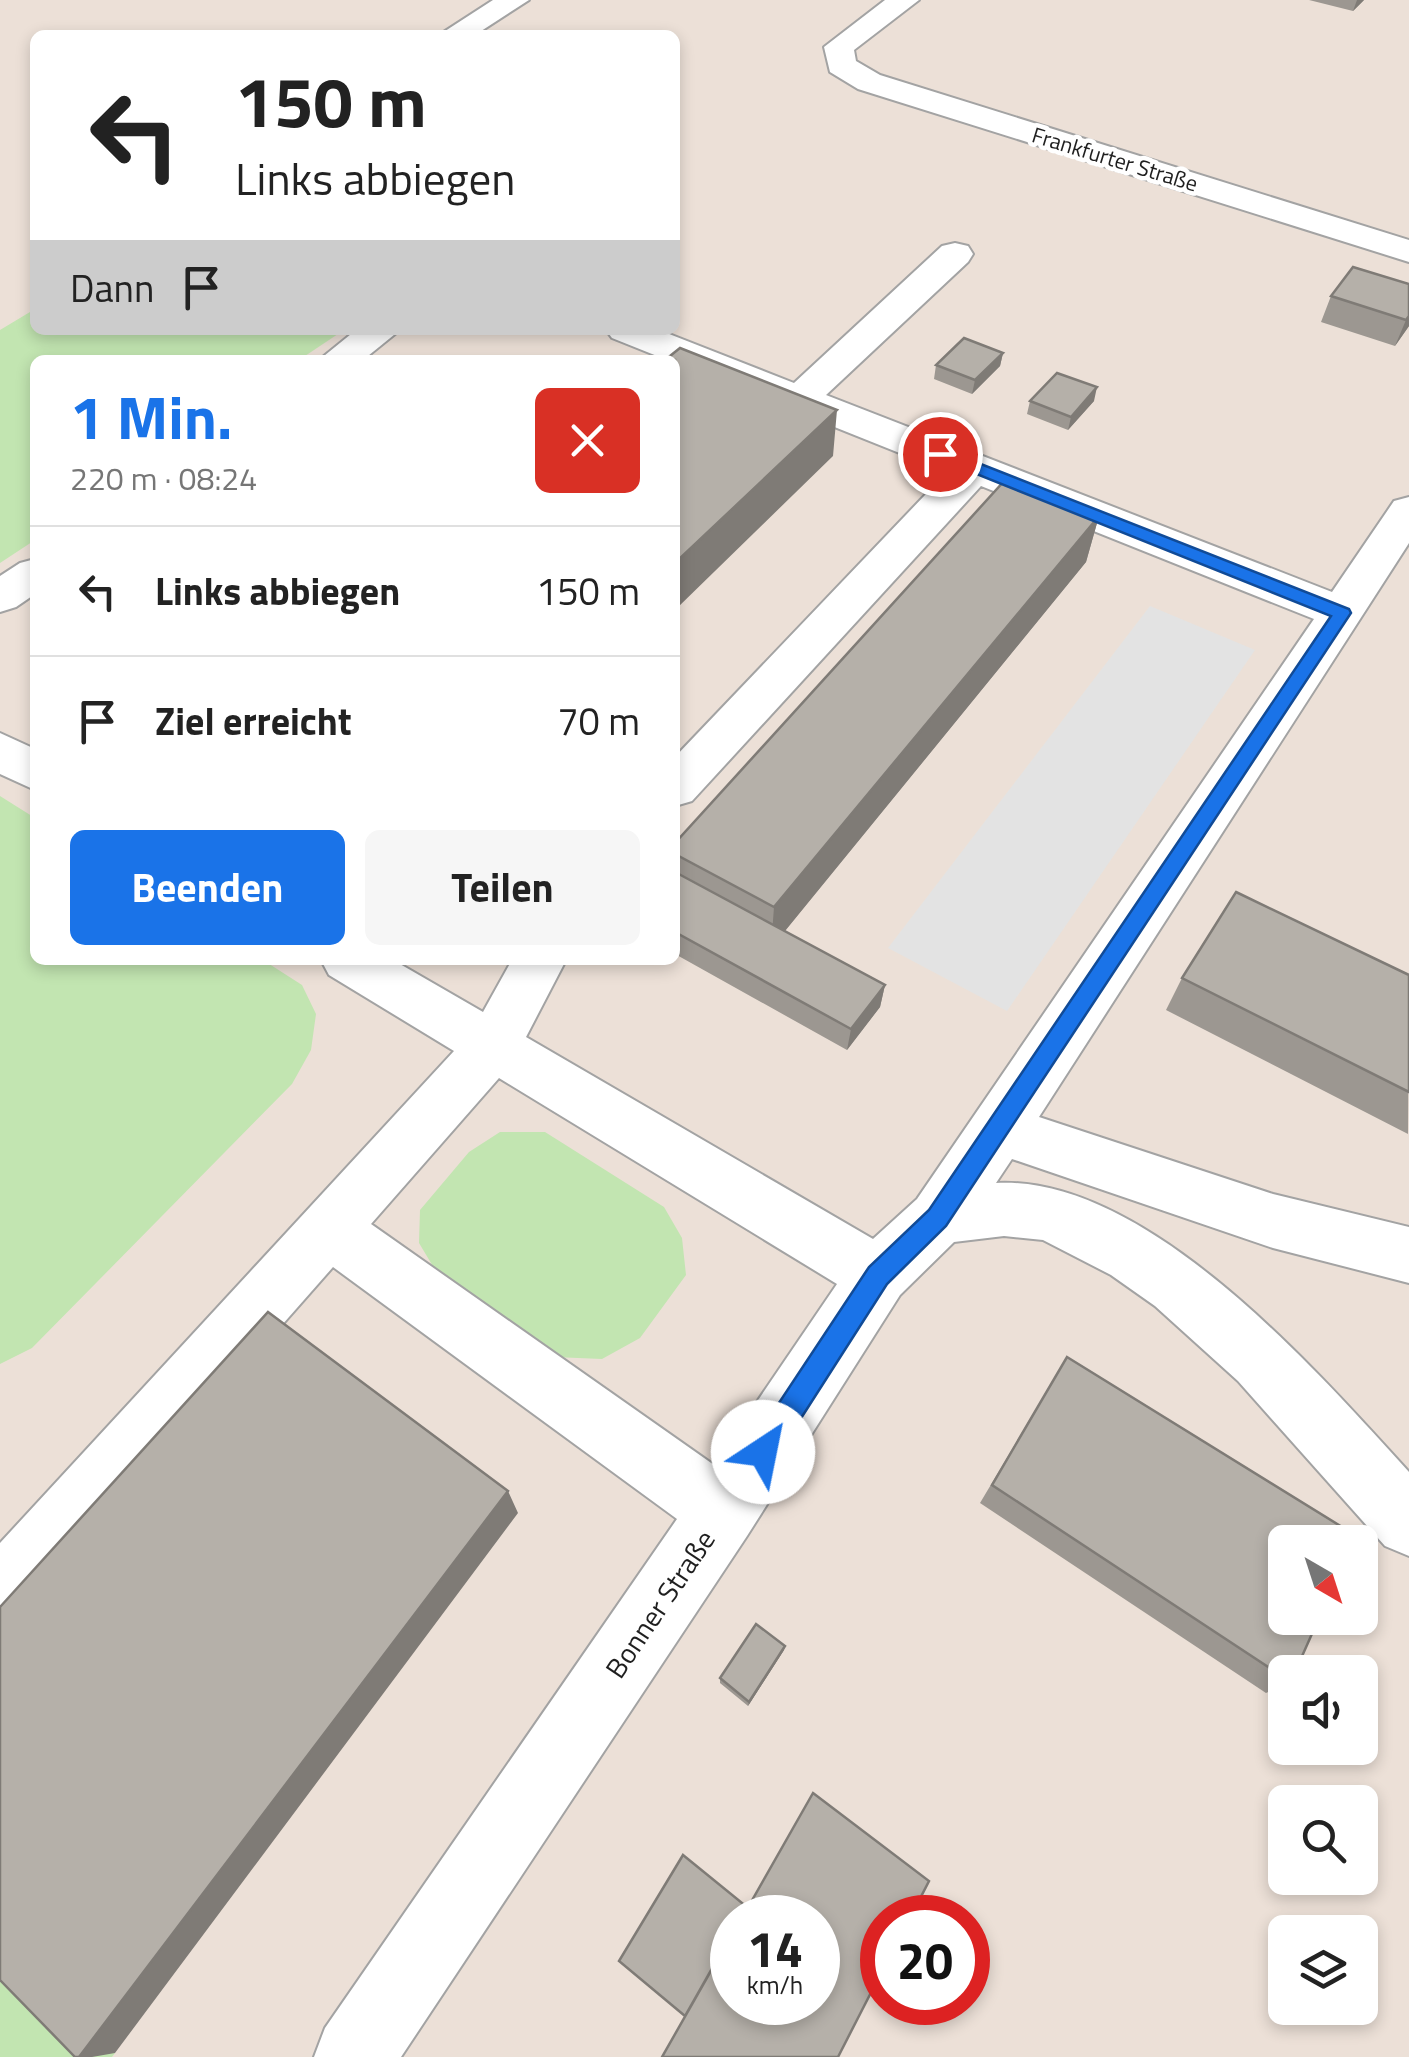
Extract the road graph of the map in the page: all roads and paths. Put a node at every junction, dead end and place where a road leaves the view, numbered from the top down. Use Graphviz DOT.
graph roads {
  1 [pos="514,0"];
  2 [pos="904,0"];
  3 [pos="463,30"];
  4 [pos="1409,251"];
  5 [pos="955,254"];
  6 [pos="374,335"];
  7 [pos="643,345"];
  8 [pos="345,355"];
  9 [pos="673,355"];
  10 [pos="680,357"];
  11 [pos="800,398"];
  12 [pos="975,468"];
  13 [pos="1409,510"];
  14 [pos="30,576"];
  15 [pos="0,597"];
  16 [pos="1342,613"];
  17 [pos="0,751"];
  18 [pos="30,769"];
  19 [pos="680,783"];
  20 [pos="356,965"];
  21 [pos="535,965"];
  22 [pos="492,1047"];
  23 [pos="999,1130"];
  24 [pos="938,1218"];
  25 [pos="328,1228"];
  26 [pos="1409,1255"];
  27 [pos="878,1275"];
  28 [pos="722,1512"];
  29 [pos="1409,1522"];
  30 [pos="0,1594"];
  31 [pos="354,2057"];
  1 -- 3 [label="lane"];
  2 -- 4 [label="lane, Frankfurter Straße"];
  5 -- 11 [label="lane"];
  6 -- 8 [label="lane"];
  7 -- 9 [label="lane"];
  10 -- 11 [label="lane"];
  11 -- 12 [label="lane"];
  12 -- 16 [label="lane"];
  12 -- 19 [label="lane"];
  13 -- 16 [label="lane, Bonner Straße"];
  14 -- 15 [label="lane"];
  16 -- 23 [label="lane, Bonner Straße"];
  17 -- 18 [label="lane"];
  20 -- 22 [label="lane"];
  21 -- 22 [label="lane"];
  22 -- 25 [label="lane"];
  22 -- 27 [label="lane"];
  23 -- 24 [label="lane, Bonner Straße"];
  23 -- 26 [label="lane"];
  24 -- 27 [label="lane, Bonner Straße"];
  24 -- 29 [label="lane"];
  25 -- 28 [label="lane"];
  25 -- 30 [label="lane"];
  27 -- 28 [label="lane, Bonner Straße"];
  28 -- 31 [label="lane, Bonner Straße"];
}
